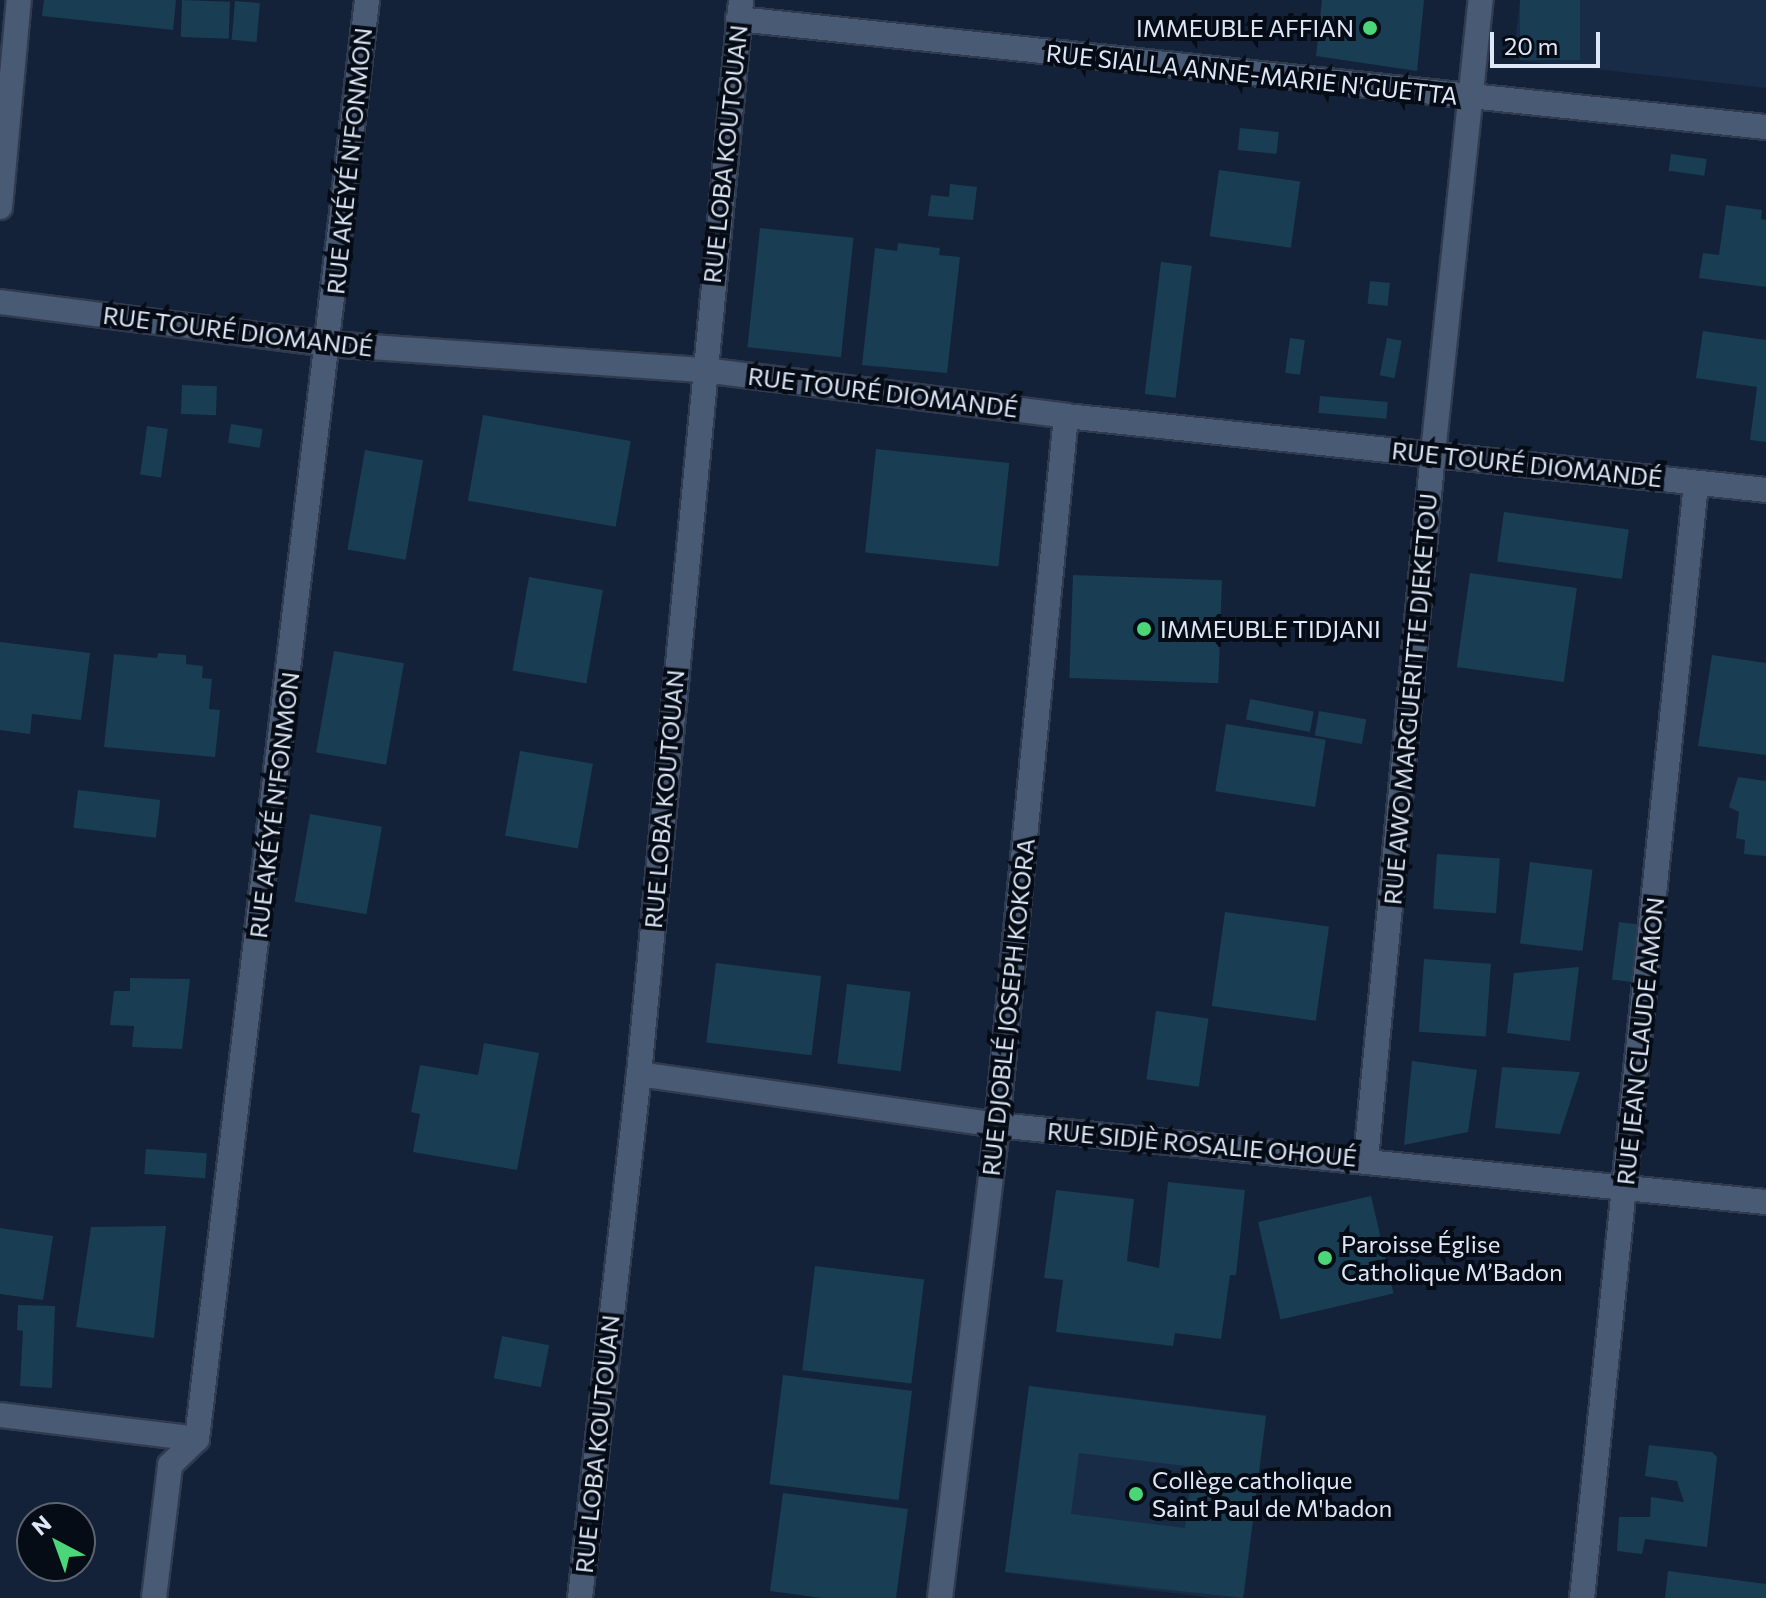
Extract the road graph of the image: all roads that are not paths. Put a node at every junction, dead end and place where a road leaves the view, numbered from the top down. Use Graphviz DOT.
graph roads {
  1 [pos="19,0"];
  2 [pos="367,0"];
  3 [pos="1481,0"];
  4 [pos="740,9"];
  5 [pos="1471,97"];
  6 [pos="1766,127"];
  7 [pos="0,207"];
  8 [pos="0,302"];
  9 [pos="329,344"];
  10 [pos="704,370"];
  11 [pos="1066,416"];
  12 [pos="1433,453"];
  13 [pos="1696,483"];
  14 [pos="1766,490"];
  15 [pos="639,1074"];
  16 [pos="997,1125"];
  17 [pos="1366,1159"];
  18 [pos="1625,1188"];
  19 [pos="1766,1202"];
  20 [pos="0,1415"];
  21 [pos="197,1439"];
  22 [pos="154,1598"];
  23 [pos="580,1598"];
  24 [pos="940,1598"];
  25 [pos="1582,1598"];
  1 -- 7 [label="street"];
  2 -- 9 [label="street, RUE AKÉYÉ N'FONMON"];
  3 -- 5 [label="street, RUE AWO MARGUERITTE DJEKETOU"];
  4 -- 5 [label="street, RUE SIALLA ANNE-MARIE N'GUETTA"];
  4 -- 10 [label="street, RUE LOBA KOUTOUAN"];
  5 -- 6 [label="street, RUE SIALLA ANNE-MARIE N'GUETTA"];
  5 -- 12 [label="street, RUE AWO MARGUERITTE DJEKETOU"];
  8 -- 9 [label="street, RUE TOURÉ DIOMANDÉ"];
  9 -- 10 [label="street, RUE TOURÉ DIOMANDÉ"];
  9 -- 21 [label="street, RUE AKÉYÉ N'FONMON"];
  10 -- 11 [label="street, RUE TOURÉ DIOMANDÉ"];
  10 -- 15 [label="street, RUE LOBA KOUTOUAN"];
  11 -- 12 [label="street, RUE TOURÉ DIOMANDÉ"];
  11 -- 16 [label="street, RUE DJOBLÉ JOSEPH KOKORA"];
  12 -- 13 [label="street, RUE TOURÉ DIOMANDÉ"];
  12 -- 17 [label="street, RUE AWO MARGUERITTE DJEKETOU"];
  13 -- 14 [label="street, RUE TOURÉ DIOMANDÉ"];
  13 -- 18 [label="street, RUE JEAN CLAUDE AMON"];
  15 -- 16 [label="street, RUE SIDJÈ ROSALIE OHOUÉ"];
  15 -- 23 [label="street, RUE LOBA KOUTOUAN"];
  16 -- 17 [label="street, RUE SIDJÈ ROSALIE OHOUÉ"];
  16 -- 24 [label="street, RUE DJOBLÉ JOSEPH KOKORA"];
  17 -- 18 [label="street, RUE SIDJÈ ROSALIE OHOUÉ"];
  18 -- 19 [label="street, RUE SIDJÈ ROSALIE OHOUÉ"];
  18 -- 25 [label="street, RUE JEAN CLAUDE AMON"];
  20 -- 21 [label="street"];
  21 -- 22 [label="street"];
}
